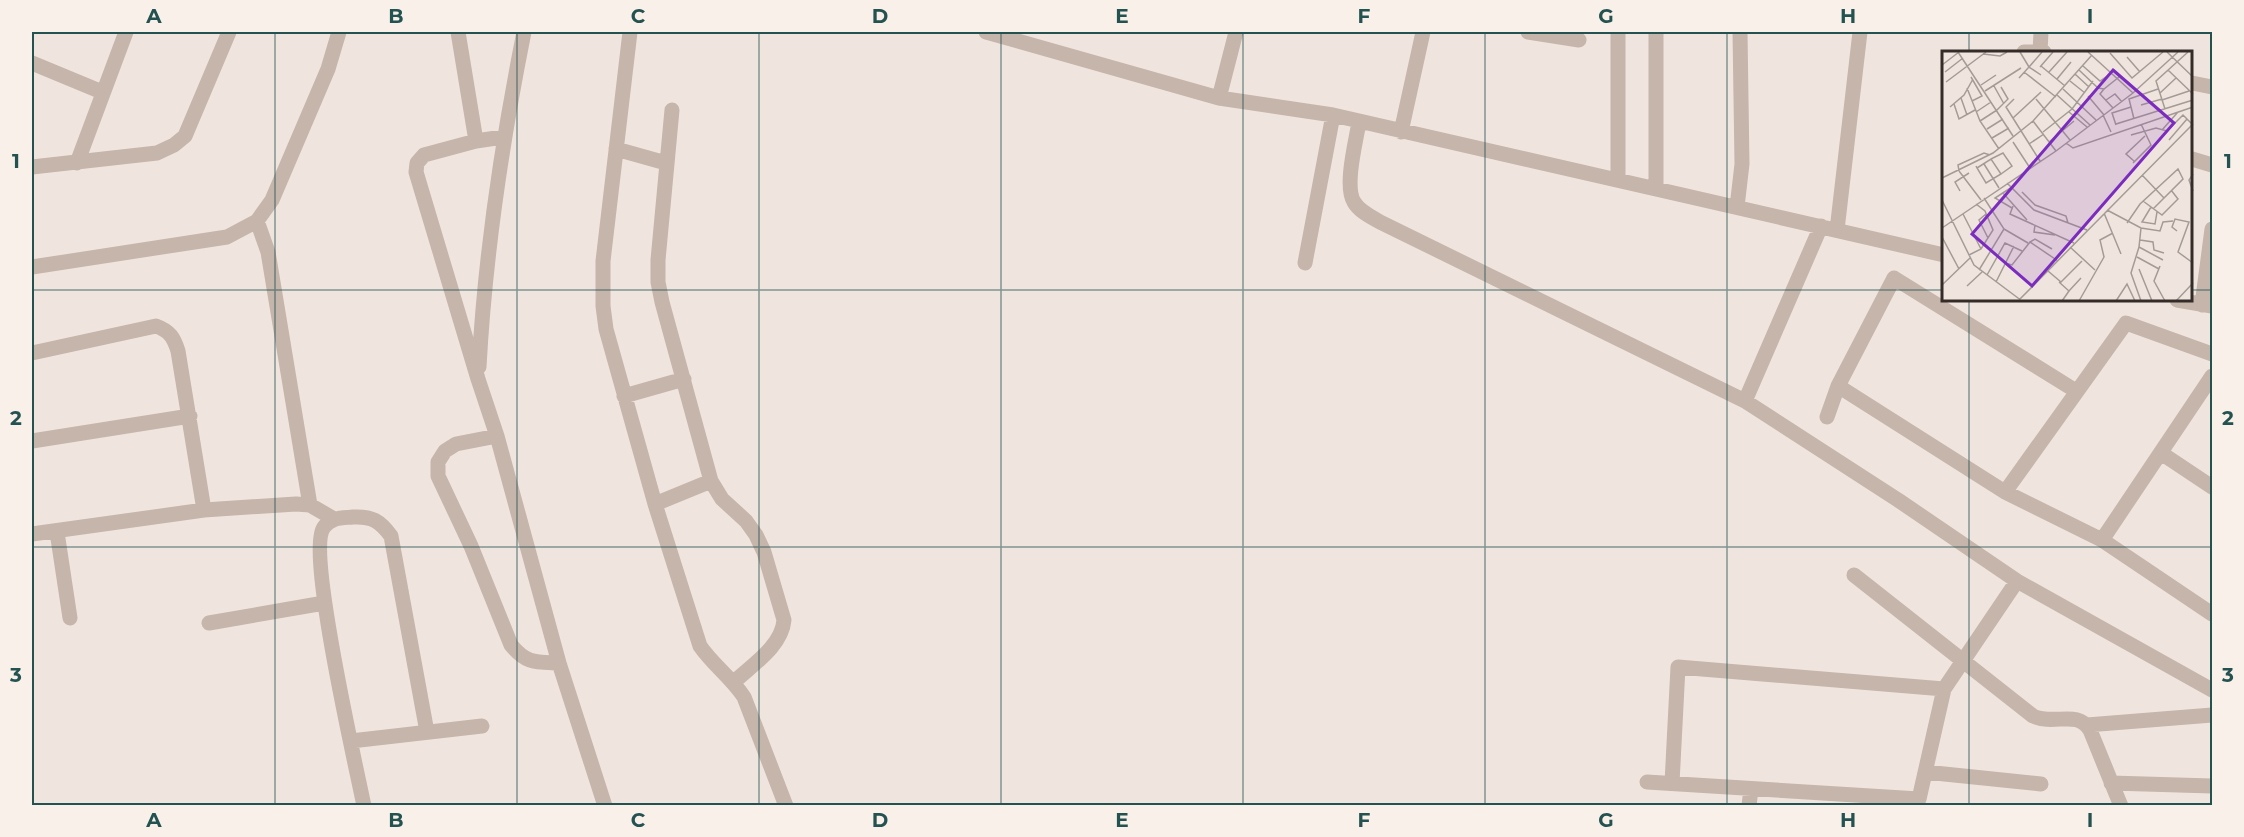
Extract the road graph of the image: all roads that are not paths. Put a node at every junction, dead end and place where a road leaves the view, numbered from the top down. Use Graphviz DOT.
graph roads {
  1 [pos="126,32"];
  2 [pos="229,32"];
  3 [pos="339,32"];
  4 [pos="458,32"];
  5 [pos="524,32"];
  6 [pos="630,32"];
  7 [pos="986,32"];
  8 [pos="1236,32"];
  9 [pos="1423,32"];
  10 [pos="1528,32"];
  11 [pos="1618,32"];
  12 [pos="1656,32"];
  13 [pos="1740,32"];
  14 [pos="1860,32"];
  15 [pos="2041,32"];
  16 [pos="1036,38"];
  17 [pos="1579,40"];
  18 [pos="2042,51"];
  19 [pos="32,63"];
  20 [pos="2193,83"];
  21 [pos="2212,87"];
  22 [pos="102,92"];
  23 [pos="1219,98"];
  24 [pos="672,110"];
  25 [pos="1333,115"];
  26 [pos="1359,122"];
  27 [pos="1401,132"];
  28 [pos="503,137"];
  29 [pos="476,141"];
  30 [pos="616,149"];
  31 [pos="2193,159"];
  32 [pos="77,162"];
  33 [pos="666,163"];
  34 [pos="2212,165"];
  35 [pos="32,167"];
  36 [pos="1618,180"];
  37 [pos="1656,189"];
  38 [pos="1737,207"];
  39 [pos="257,221"];
  40 [pos="1821,226"];
  41 [pos="2212,229"];
  42 [pos="1838,230"];
  43 [pos="1942,255"];
  44 [pos="1305,263"];
  45 [pos="32,267"];
  46 [pos="2189,302"];
  47 [pos="2207,305"];
  48 [pos="32,352"];
  49 [pos="2212,354"];
  50 [pos="2212,376"];
  51 [pos="478,379"];
  52 [pos="684,379"];
  53 [pos="1838,386"];
  54 [pos="2076,391"];
  55 [pos="624,396"];
  56 [pos="1745,401"];
  57 [pos="190,416"];
  58 [pos="1827,417"];
  59 [pos="497,436"];
  60 [pos="32,441"];
  61 [pos="2161,453"];
  62 [pos="711,481"];
  63 [pos="2212,487"];
  64 [pos="2005,492"];
  65 [pos="655,504"];
  66 [pos="310,505"];
  67 [pos="204,510"];
  68 [pos="334,519"];
  69 [pos="57,532"];
  70 [pos="32,534"];
  71 [pos="2102,540"];
  72 [pos="1854,575"];
  73 [pos="2017,581"];
  74 [pos="324,603"];
  75 [pos="2212,614"];
  76 [pos="70,618"];
  77 [pos="209,623"];
  78 [pos="1964,660"];
  79 [pos="559,663"];
  80 [pos="734,682"];
  81 [pos="1944,689"];
  82 [pos="2212,690"];
  83 [pos="2212,715"];
  84 [pos="2087,725"];
  85 [pos="482,726"];
  86 [pos="427,732"];
  87 [pos="351,741"];
  88 [pos="1925,772"];
  89 [pos="1647,782"];
  90 [pos="1672,783"];
  91 [pos="2111,783"];
  92 [pos="2041,784"];
  93 [pos="2212,786"];
  94 [pos="1750,789"];
  95 [pos="364,806"];
  96 [pos="606,806"];
  97 [pos="786,806"];
  98 [pos="1749,806"];
  99 [pos="2121,806"];
  1 -- 22 [label="street"];
  2 -- 32 [label="street"];
  3 -- 39 [label="street"];
  4 -- 29 [label="street"];
  5 -- 28 [label="street"];
  6 -- 30 [label="street"];
  7 -- 16 [label="street"];
  8 -- 23 [label="street"];
  9 -- 27 [label="street"];
  10 -- 17 [label="street"];
  11 -- 36 [label="street"];
  12 -- 37 [label="street"];
  13 -- 38 [label="street"];
  14 -- 42 [label="street"];
  15 -- 18 [label="street"];
  16 -- 23 [label="street"];
  19 -- 22 [label="street"];
  20 -- 21 [label="street"];
  22 -- 32 [label="street"];
  23 -- 25 [label="street"];
  24 -- 33 [label="street"];
  25 -- 26 [label="street"];
  25 -- 44 [label="street"];
  26 -- 27 [label="street"];
  26 -- 56 [label="street"];
  27 -- 36 [label="street"];
  28 -- 29 [label="street"];
  28 -- 51 [label="street"];
  29 -- 51 [label="street"];
  30 -- 33 [label="street"];
  30 -- 55 [label="street"];
  31 -- 34 [label="street"];
  32 -- 35 [label="street"];
  33 -- 52 [label="street"];
  36 -- 37 [label="street"];
  37 -- 38 [label="street"];
  38 -- 40 [label="street"];
  39 -- 45 [label="street"];
  39 -- 66 [label="street"];
  40 -- 42 [label="street"];
  40 -- 56 [label="street"];
  41 -- 47 [label="street"];
  42 -- 43 [label="street"];
  46 -- 47 [label="street"];
  48 -- 57 [label="street"];
  49 -- 54 [label="street"];
  50 -- 61 [label="street"];
  51 -- 59 [label="street"];
  52 -- 55 [label="street"];
  52 -- 62 [label="street"];
  53 -- 54 [label="street"];
  53 -- 58 [label="street"];
  53 -- 64 [label="street"];
  54 -- 64 [label="street"];
  55 -- 65 [label="street"];
  56 -- 73 [label="street"];
  57 -- 60 [label="street"];
  57 -- 67 [label="street"];
  59 -- 79 [label="street"];
  59 -- 79 [label="street"];
  61 -- 63 [label="street"];
  61 -- 71 [label="street"];
  62 -- 65 [label="street"];
  62 -- 80 [label="street"];
  64 -- 71 [label="street"];
  65 -- 80 [label="street"];
  66 -- 67 [label="street"];
  66 -- 68 [label="street"];
  67 -- 69 [label="street"];
  68 -- 74 [label="street"];
  68 -- 86 [label="street"];
  69 -- 70 [label="street"];
  69 -- 76 [label="street"];
  71 -- 75 [label="street"];
  72 -- 78 [label="street"];
  73 -- 78 [label="street"];
  73 -- 82 [label="street"];
  74 -- 77 [label="street"];
  74 -- 87 [label="street"];
  78 -- 81 [label="street"];
  78 -- 84 [label="street"];
  79 -- 96 [label="street"];
  80 -- 97 [label="street"];
  81 -- 88 [label="street"];
  81 -- 90 [label="street"];
  83 -- 84 [label="street"];
  84 -- 91 [label="street"];
  85 -- 86 [label="street"];
  86 -- 87 [label="street"];
  87 -- 95 [label="street"];
  88 -- 92 [label="street"];
  88 -- 94 [label="street"];
  89 -- 90 [label="street"];
  90 -- 94 [label="street"];
  91 -- 93 [label="street"];
  91 -- 99 [label="street"];
  94 -- 98 [label="street"];
}
